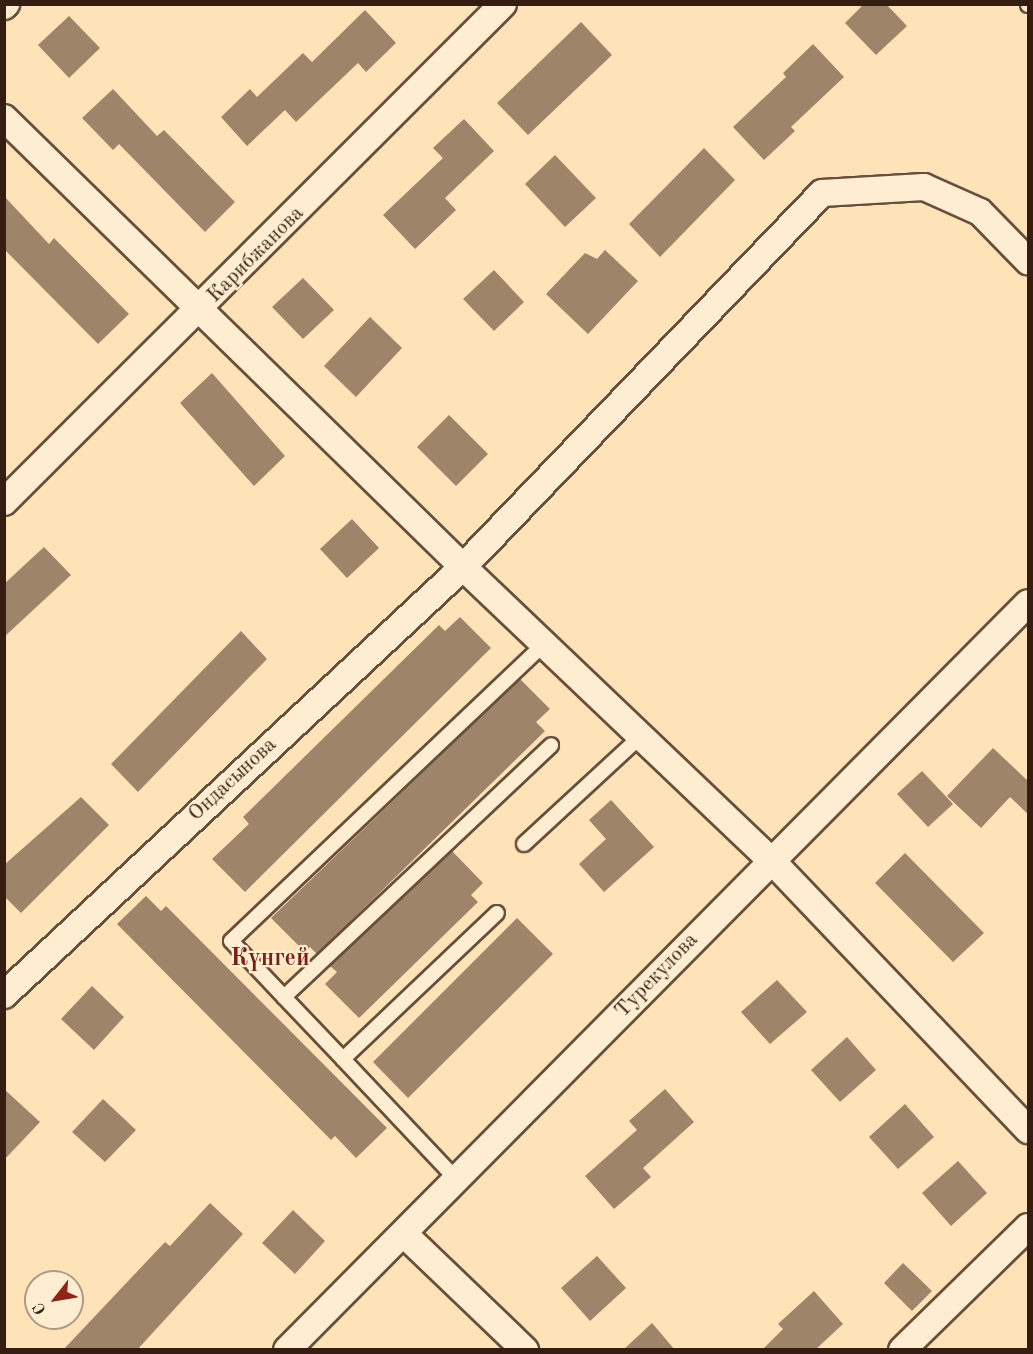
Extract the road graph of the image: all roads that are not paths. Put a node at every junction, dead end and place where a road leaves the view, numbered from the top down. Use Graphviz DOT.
graph roads {
  1 [pos="503,4"];
  2 [pos="4,118"];
  3 [pos="1029,261"];
  4 [pos="200,312"];
  5 [pos="4,502"];
  6 [pos="463,567"];
  7 [pos="1029,603"];
  8 [pos="544,645"];
  9 [pos="641,736"];
  10 [pos="550,746"];
  11 [pos="524,844"];
  12 [pos="771,860"];
  13 [pos="497,913"];
  14 [pos="4,995"];
  15 [pos="284,998"];
  16 [pos="343,1059"];
  17 [pos="1029,1130"];
  18 [pos="457,1180"];
  19 [pos="1029,1227"];
  20 [pos="404,1234"];
  21 [pos="287,1350"];
  22 [pos="525,1350"];
  23 [pos="902,1350"];
  1 -- 4 [label="street, Карибжанова"];
  2 -- 4 [label="street"];
  3 -- 6 [label="street, Ондасынова"];
  4 -- 5 [label="street, Карибжанова"];
  4 -- 6 [label="street"];
  6 -- 8 [label="street"];
  6 -- 14 [label="street, Ондасынова"];
  7 -- 12 [label="street, Турекулова"];
  8 -- 9 [label="street"];
  8 -- 15 [label="lane"];
  9 -- 11 [label="lane"];
  9 -- 12 [label="street"];
  10 -- 15 [label="lane"];
  12 -- 17 [label="street"];
  12 -- 18 [label="street, Турекулова"];
  13 -- 16 [label="lane"];
  15 -- 16 [label="lane"];
  16 -- 18 [label="lane"];
  18 -- 20 [label="street, Турекулова"];
  19 -- 23 [label="street"];
  20 -- 21 [label="street, Турекулова"];
  20 -- 22 [label="street"];
}
